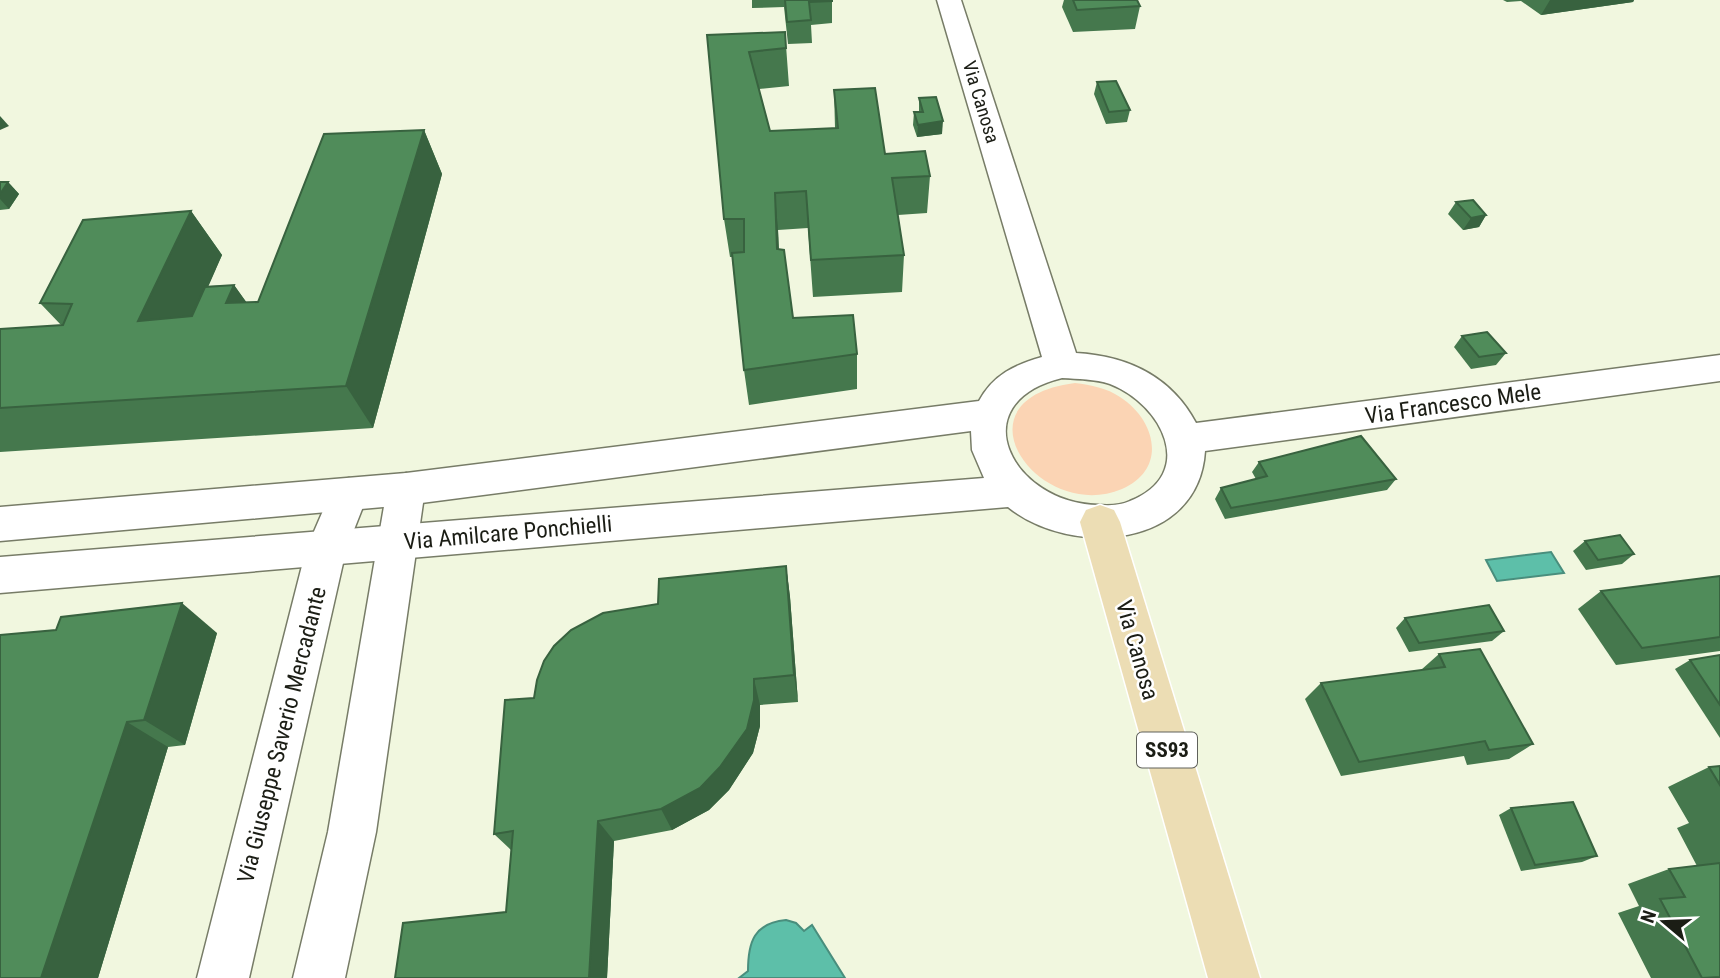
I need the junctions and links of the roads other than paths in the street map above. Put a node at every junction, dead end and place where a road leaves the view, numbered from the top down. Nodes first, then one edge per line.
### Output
1 (949, 0) edge
2 (1062, 365) junction
3 (1720, 368) edge
4 (990, 414) junction
5 (1186, 439) junction
6 (406, 489) junction
7 (1015, 491) junction
8 (349, 494) junction
9 (1100, 522) junction
10 (0, 524) edge
11 (396, 542) junction
12 (327, 550) junction
13 (0, 575) edge
14 (223, 978) edge
15 (319, 978) edge
16 (1234, 978) edge

1 - 2 main road, Via Canosa
2 - 4 main road
2 - 5 main road
3 - 5 main road, Via Francesco Mele
4 - 6 main road
4 - 7 main road
5 - 9 main road
6 - 8 main road
6 - 11 main road
7 - 9 main road
7 - 11 main road, Via Amilcare Ponchielli
8 - 10 main road
8 - 12 main road, Via Giuseppe Saverio Mercadante
9 - 16 main road, Via Canosa / SS93
11 - 12 main road, Via Amilcare Ponchielli
11 - 15 main road
12 - 13 main road, Via Amilcare Ponchielli
12 - 14 main road, Via Giuseppe Saverio Mercadante

